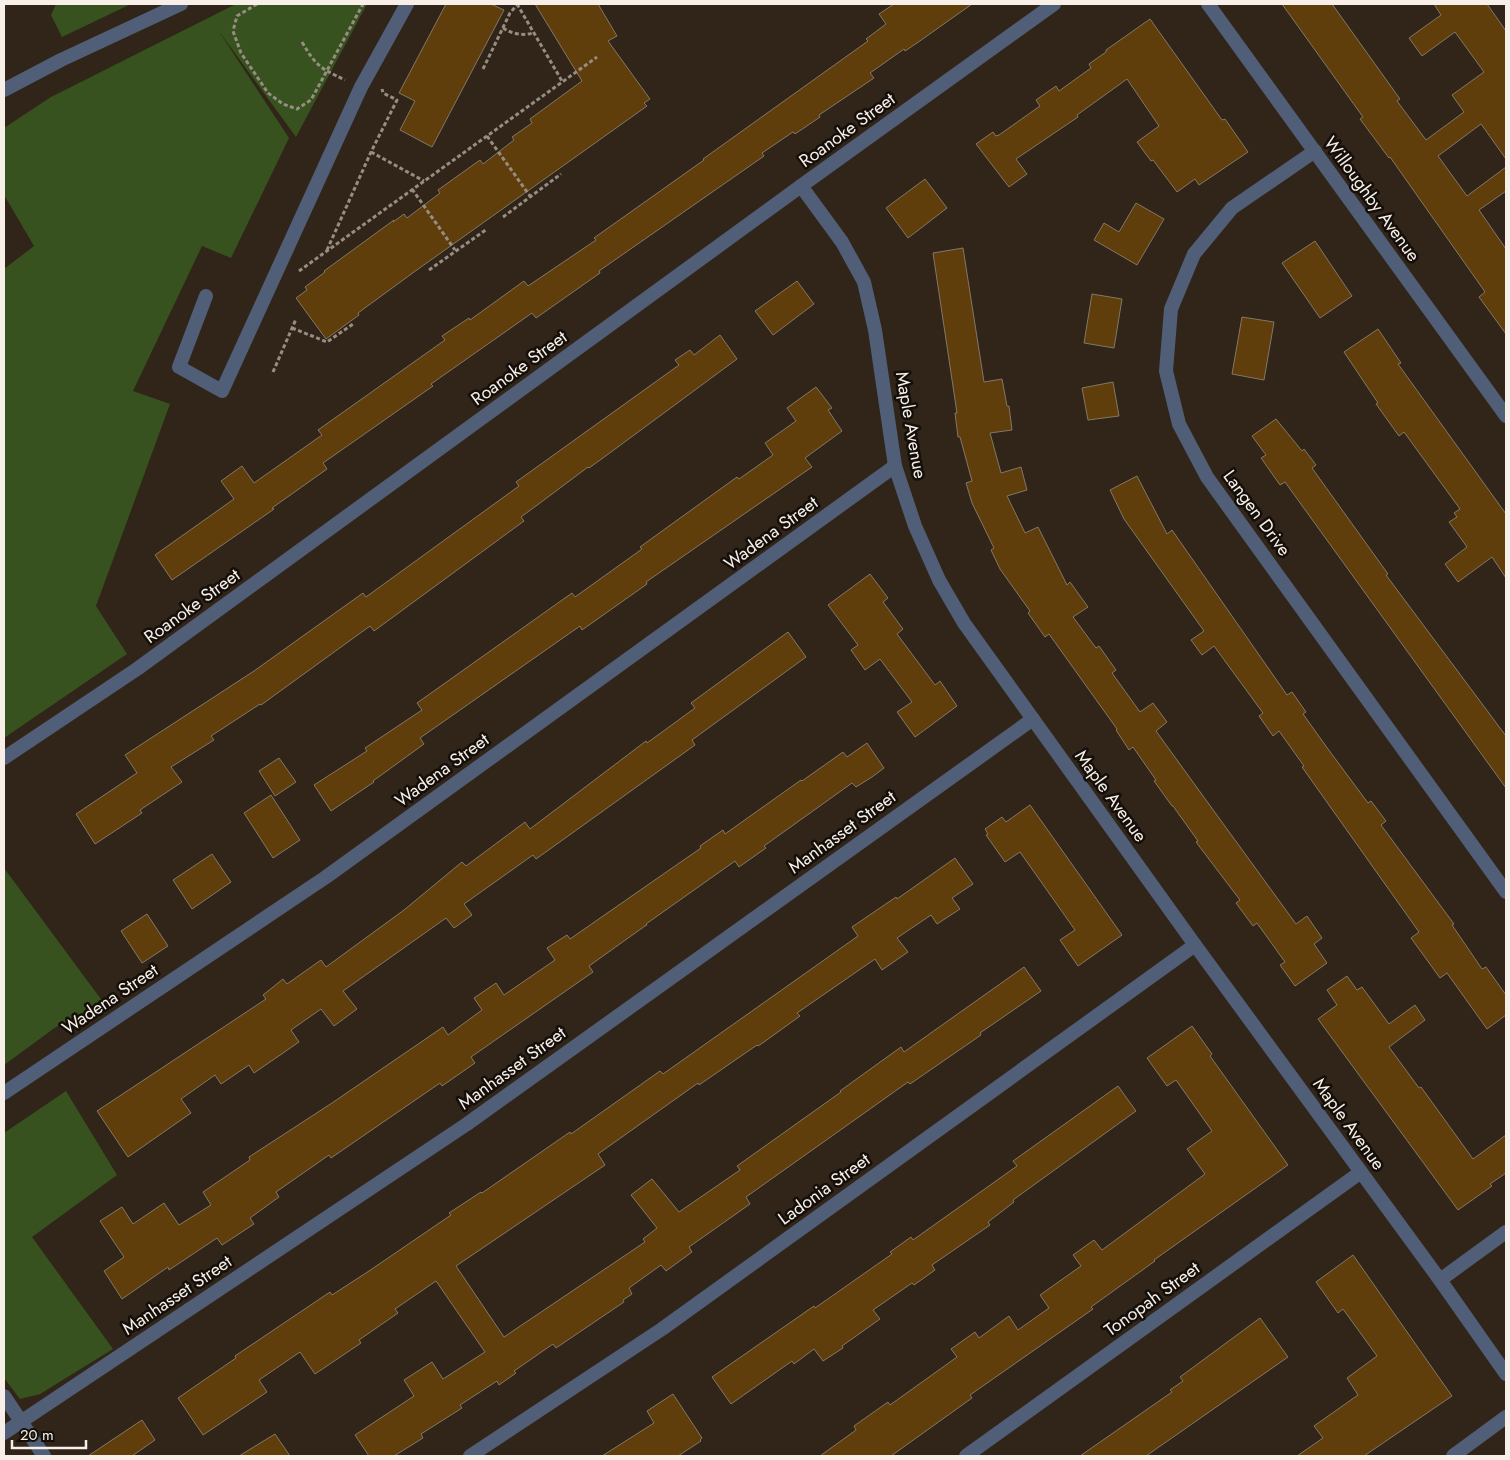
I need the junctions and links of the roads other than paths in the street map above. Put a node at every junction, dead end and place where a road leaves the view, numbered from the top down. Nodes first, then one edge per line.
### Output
1 (181, 4) edge
2 (407, 4) edge
3 (1054, 4) edge
4 (1208, 4) edge
5 (4, 90) edge
6 (1314, 151) junction
7 (801, 186) junction
8 (206, 296) dead end
9 (1506, 416) edge
10 (896, 466) junction
11 (1033, 719) junction
12 (4, 758) edge
13 (1506, 892) edge
14 (1195, 945) junction
15 (4, 1093) edge
16 (1361, 1172) junction
17 (1506, 1232) edge
18 (1440, 1280) junction
19 (1506, 1374) edge
20 (4, 1396) edge
21 (1506, 1417) edge
22 (21, 1421) junction
23 (4, 1433) edge
24 (44, 1456) edge
25 (470, 1456) edge
26 (966, 1456) edge
27 (1453, 1456) edge

1 - 5 street
2 - 8 street
3 - 7 street, Roanoke Street
4 - 6 street, Willoughby Avenue
6 - 9 street, Willoughby Avenue
6 - 13 street, Langen Drive
7 - 10 street, Maple Avenue
7 - 12 street, Roanoke Street
10 - 11 street, Maple Avenue
10 - 15 street, Wadena Street
11 - 14 street, Maple Avenue
11 - 22 street, Manhasset Street
14 - 16 street, Maple Avenue
14 - 25 street, Ladonia Street
16 - 18 street, Maple Avenue
16 - 26 street, Tonopah Street
17 - 18 street
18 - 19 street, Maple Avenue
20 - 22 street
21 - 27 street
22 - 23 street, Manhasset Street
22 - 24 street

